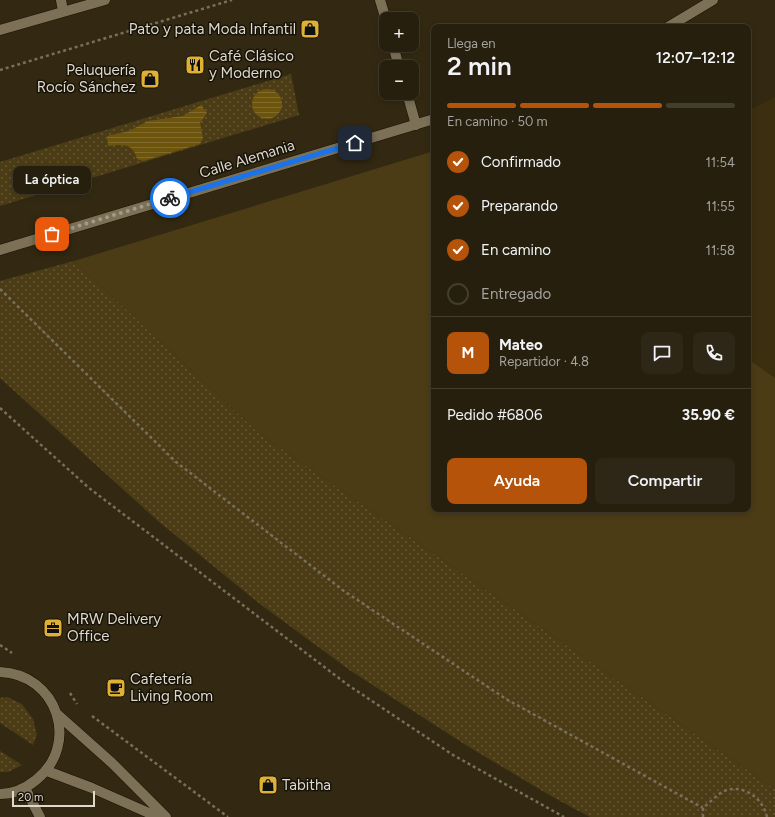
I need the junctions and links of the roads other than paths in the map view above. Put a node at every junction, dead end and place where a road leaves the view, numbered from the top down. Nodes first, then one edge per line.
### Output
1 (61, 0) edge
2 (105, 0) edge
3 (380, 0) edge
4 (713, 0) edge
5 (63, 11) junction
6 (384, 12) edge
7 (673, 24) edge
8 (0, 30) edge
9 (409, 100) edge
10 (431, 120) edge
11 (416, 125) junction
12 (0, 250) edge
13 (0, 672) edge
14 (57, 714) junction
15 (47, 771) junction
16 (26, 788) junction
17 (0, 794) edge
18 (40, 817) edge
19 (158, 817) edge
20 (166, 817) edge

1 - 5 street
2 - 5 street
3 - 6 street
4 - 7 street
5 - 8 street
9 - 11 street
10 - 11 street, Calle Alemania
11 - 12 street, Calle Alemania
13 - 14 street
14 - 15 street
14 - 20 street
15 - 16 street
15 - 19 street
16 - 17 street
16 - 18 street

